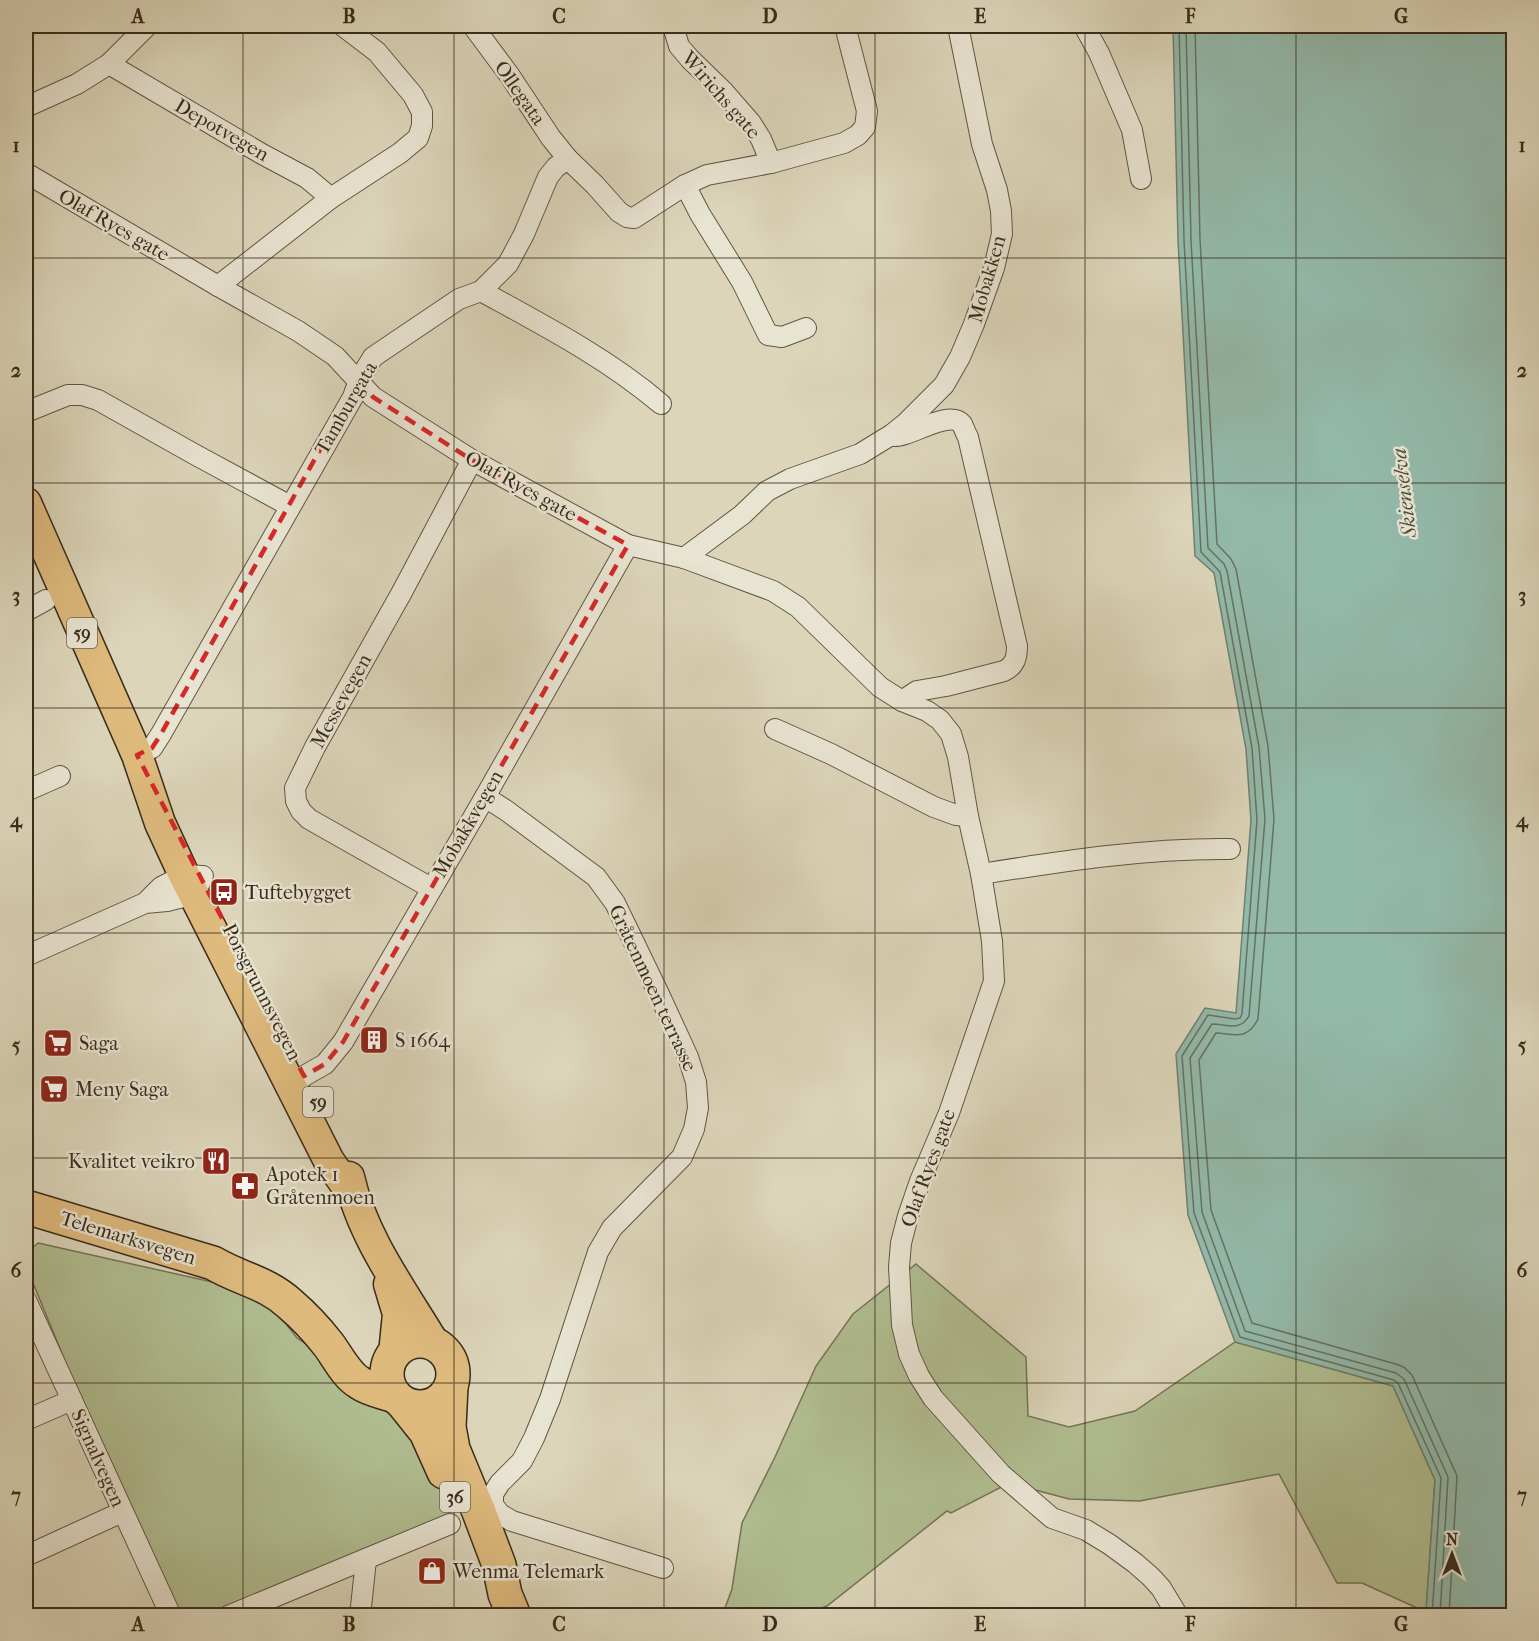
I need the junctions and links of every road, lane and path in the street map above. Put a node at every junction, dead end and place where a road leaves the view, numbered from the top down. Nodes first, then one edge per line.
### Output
1 (147, 26) edge
2 (343, 26) edge
3 (473, 26) edge
4 (673, 26) edge
5 (845, 26) edge
6 (958, 26) edge
7 (1084, 26) edge
8 (110, 64) junction
9 (26, 107) edge
10 (568, 159) junction
11 (771, 163) junction
12 (26, 173) edge
13 (1141, 179) dead end
14 (685, 185) junction
15 (332, 198) junction
16 (218, 286) junction
17 (481, 291) junction
18 (806, 328) dead end
19 (359, 380) junction
20 (661, 404) dead end
21 (26, 412) edge
22 (891, 435) junction
23 (472, 460) junction
24 (26, 503) edge
25 (290, 506) junction
26 (628, 545) junction
27 (684, 558) junction
28 (46, 600) dead end
29 (26, 611) edge
30 (902, 701) junction
31 (776, 729) dead end
32 (138, 759) junction
33 (60, 776) dead end
34 (26, 791) edge
35 (485, 797) junction
36 (968, 816) junction
37 (1230, 849) dead end
38 (981, 874) junction
39 (194, 882) junction
40 (431, 888) junction
41 (26, 956) edge
42 (298, 1081) junction
43 (26, 1208) edge
44 (26, 1230) edge
45 (378, 1250) junction
46 (230, 1273) junction
47 (26, 1300) edge
48 (328, 1343) junction
49 (435, 1345) junction
50 (393, 1354) junction
51 (451, 1386) junction
52 (399, 1399) junction
53 (72, 1400) junction
54 (26, 1420) edge
55 (122, 1512) junction
56 (450, 1524) dead end
57 (26, 1556) edge
58 (366, 1560) junction
59 (663, 1568) dead end
60 (509, 1605) edge
61 (171, 1616) edge
62 (228, 1616) edge
63 (360, 1616) edge
64 (1178, 1616) edge

1 - 8 street
2 - 15 street
3 - 10 street, Ollegata
4 - 11 street, Wirichs gate
5 - 11 street
6 - 22 street, Mobakken
7 - 13 street
8 - 9 street
8 - 15 street, Depotvegen
10 - 14 street, Ollegata
10 - 17 street, Tamburgata
11 - 14 street
12 - 16 street, Olaf Ryes gate
14 - 18 street
15 - 16 street
16 - 19 street, Olaf Ryes gate
17 - 19 street, Tamburgata
17 - 20 street
19 - 23 street, Olaf Ryes gate
19 - 25 street, Tamburgata
21 - 25 street
22 - 27 street, Mobakken
22 - 30 street, Mobakken
23 - 26 street, Olaf Ryes gate
23 - 40 street, Messevegen
24 - 32 main road, Porsgrunnsvegen / 59
25 - 32 street, Tamburgata
26 - 27 street, Olaf Ryes gate
26 - 35 street, Mobakkvegen
27 - 30 street, Olaf Ryes gate
28 - 29 street
30 - 36 street, Olaf Ryes gate
31 - 36 street
32 - 39 main road, Porsgrunnsvegen / 59
33 - 34 street
35 - 40 street, Mobakkvegen
35 - 59 street, Gråtenmoen terrasse
36 - 38 street, Olaf Ryes gate
37 - 38 street
38 - 64 street, Olaf Ryes gate
39 - 41 street
39 - 42 main road, Porsgrunnsvegen / 59
40 - 42 street, Mobakkvegen
42 - 45 main road, Porsgrunnsvegen / 59
43 - 46 highway, Telemarksvegen
44 - 46 highway, Telemarksvegen
45 - 49 main road, Porsgrunnsvegen / 59
45 - 50 main road, Porsgrunnsvegen / 59
46 - 48 highway, Telemarksvegen
47 - 53 street, Signalvegen
48 - 50 highway, Telemarksvegen
48 - 52 highway, Telemarksvegen
49 - 50 highway
49 - 51 highway, Porsgrunnsvegen / 36
50 - 52 highway, Porsgrunnsvegen / 36
51 - 52 highway
51 - 60 highway, Porsgrunnsvegen / 36
52 - 60 highway, Porsgrunnsvegen / 36
53 - 54 street
53 - 55 street, Signalvegen
55 - 57 street
55 - 61 street, Signalvegen
56 - 58 street
58 - 62 street
58 - 63 street

